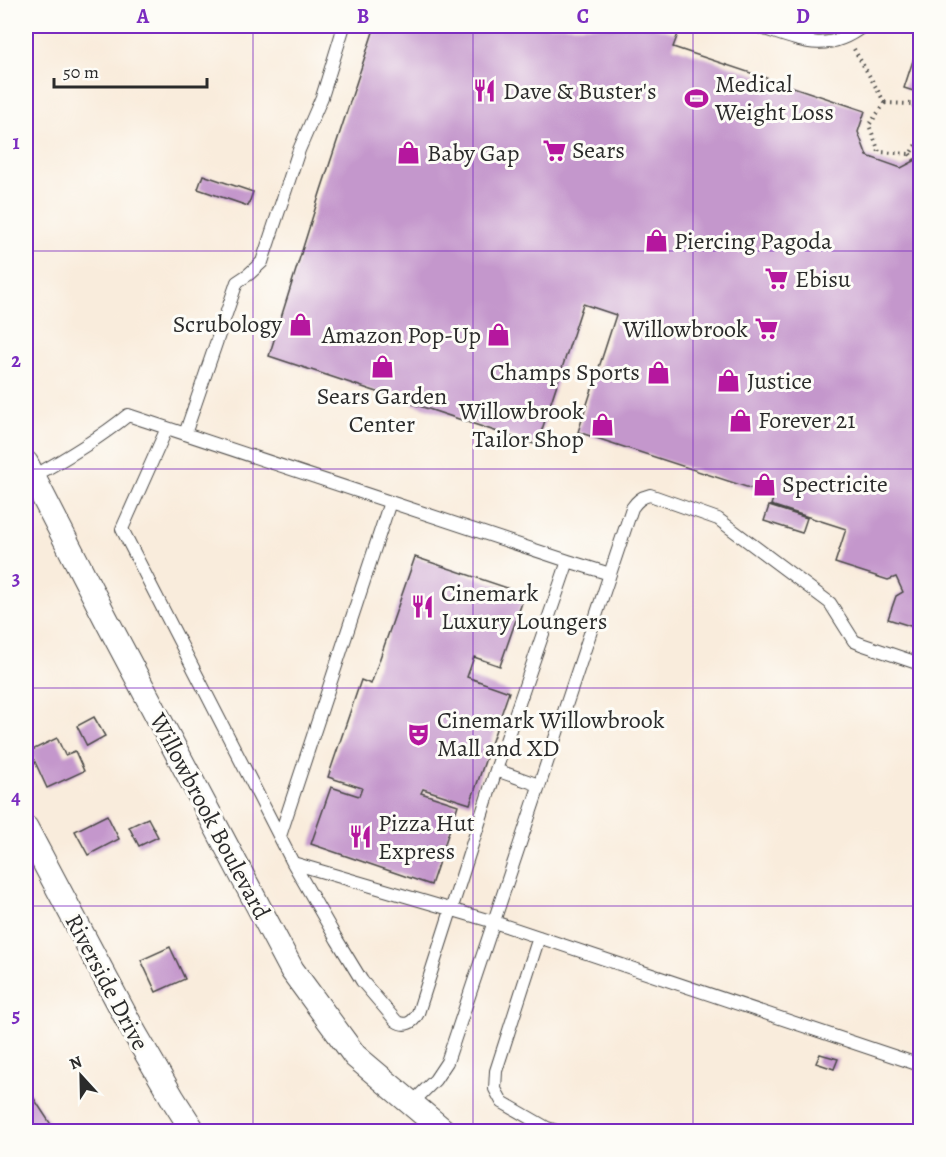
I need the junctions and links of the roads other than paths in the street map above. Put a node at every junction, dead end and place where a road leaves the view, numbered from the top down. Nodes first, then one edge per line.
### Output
1 (344, 26) edge
2 (756, 26) edge
3 (863, 26) edge
4 (167, 428) junction
5 (185, 434) junction
6 (29, 470) edge
7 (390, 502) junction
8 (568, 561) junction
9 (610, 574) junction
10 (921, 664) edge
11 (496, 770) junction
12 (539, 784) junction
13 (26, 828) edge
14 (280, 836) junction
15 (293, 862) junction
16 (452, 910) junction
17 (494, 922) junction
18 (539, 937) junction
19 (921, 1065) edge
20 (411, 1104) junction
21 (194, 1131) edge
22 (446, 1131) edge
23 (560, 1131) edge

1 - 5 lane
2 - 3 lane
4 - 5 lane
4 - 6 lane
4 - 14 lane
5 - 7 lane
6 - 20 street, Willowbrook Boulevard
7 - 8 lane
7 - 14 lane
8 - 9 lane
8 - 11 lane
9 - 10 lane
9 - 12 lane
11 - 12 lane
11 - 16 lane
12 - 17 lane
13 - 21 street, Riverside Drive
14 - 15 lane
15 - 16 lane
15 - 16 lane
16 - 17 lane
17 - 18 lane
17 - 20 lane
18 - 19 lane
18 - 23 lane
20 - 22 street, Willowbrook Boulevard

